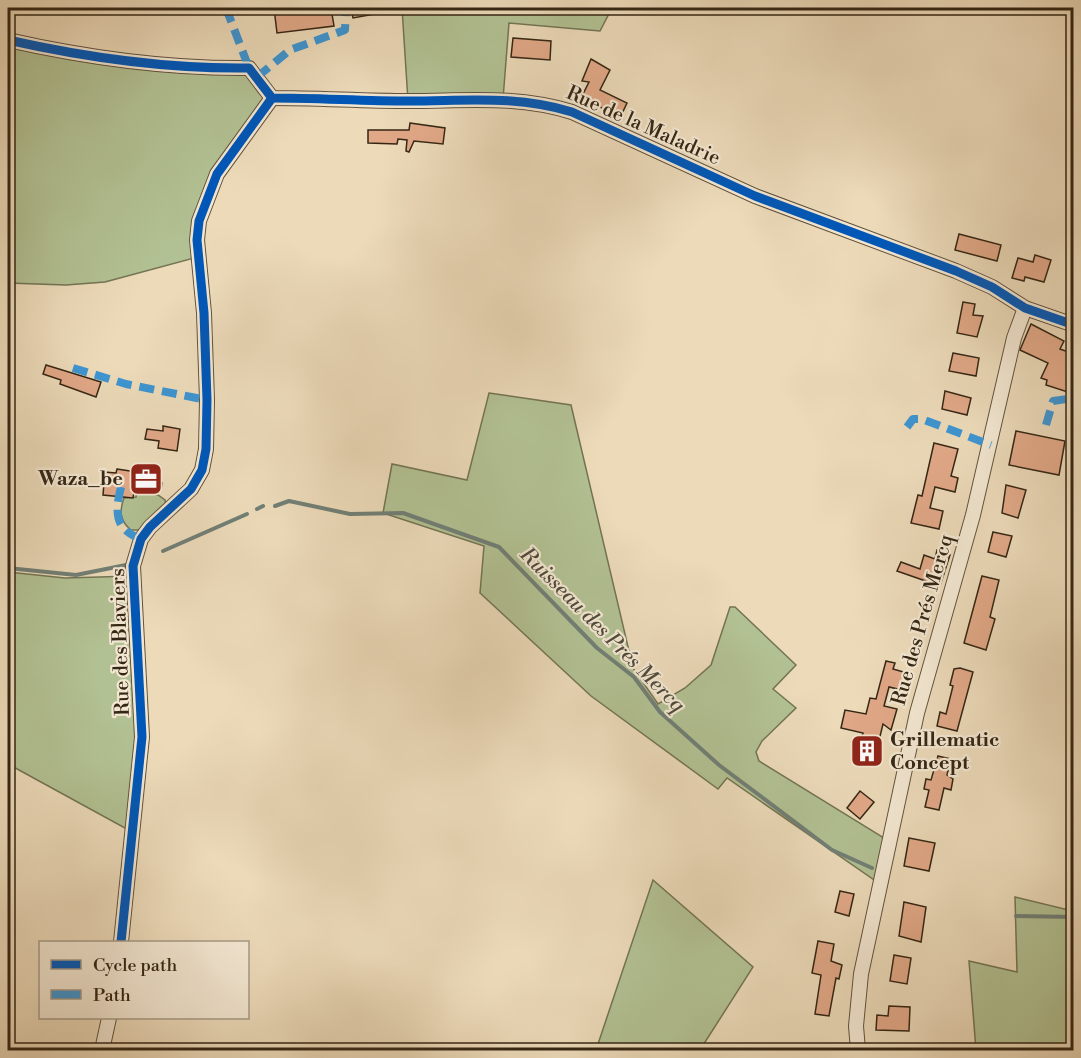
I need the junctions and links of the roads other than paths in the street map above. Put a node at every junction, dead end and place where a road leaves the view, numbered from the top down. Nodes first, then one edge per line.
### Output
1 (8, 40) edge
2 (272, 98) junction
3 (1024, 308) junction
4 (1074, 325) edge
5 (121, 941) edge
6 (109, 1019) edge
7 (102, 1050) edge
8 (858, 1050) edge

1 - 2 street
2 - 3 street, Rue de la Maladrie
2 - 5 street, Rue des Blaviers
3 - 4 street, Rue de la Maladrie
3 - 8 street, Rue des Prés Mercq
6 - 7 street

